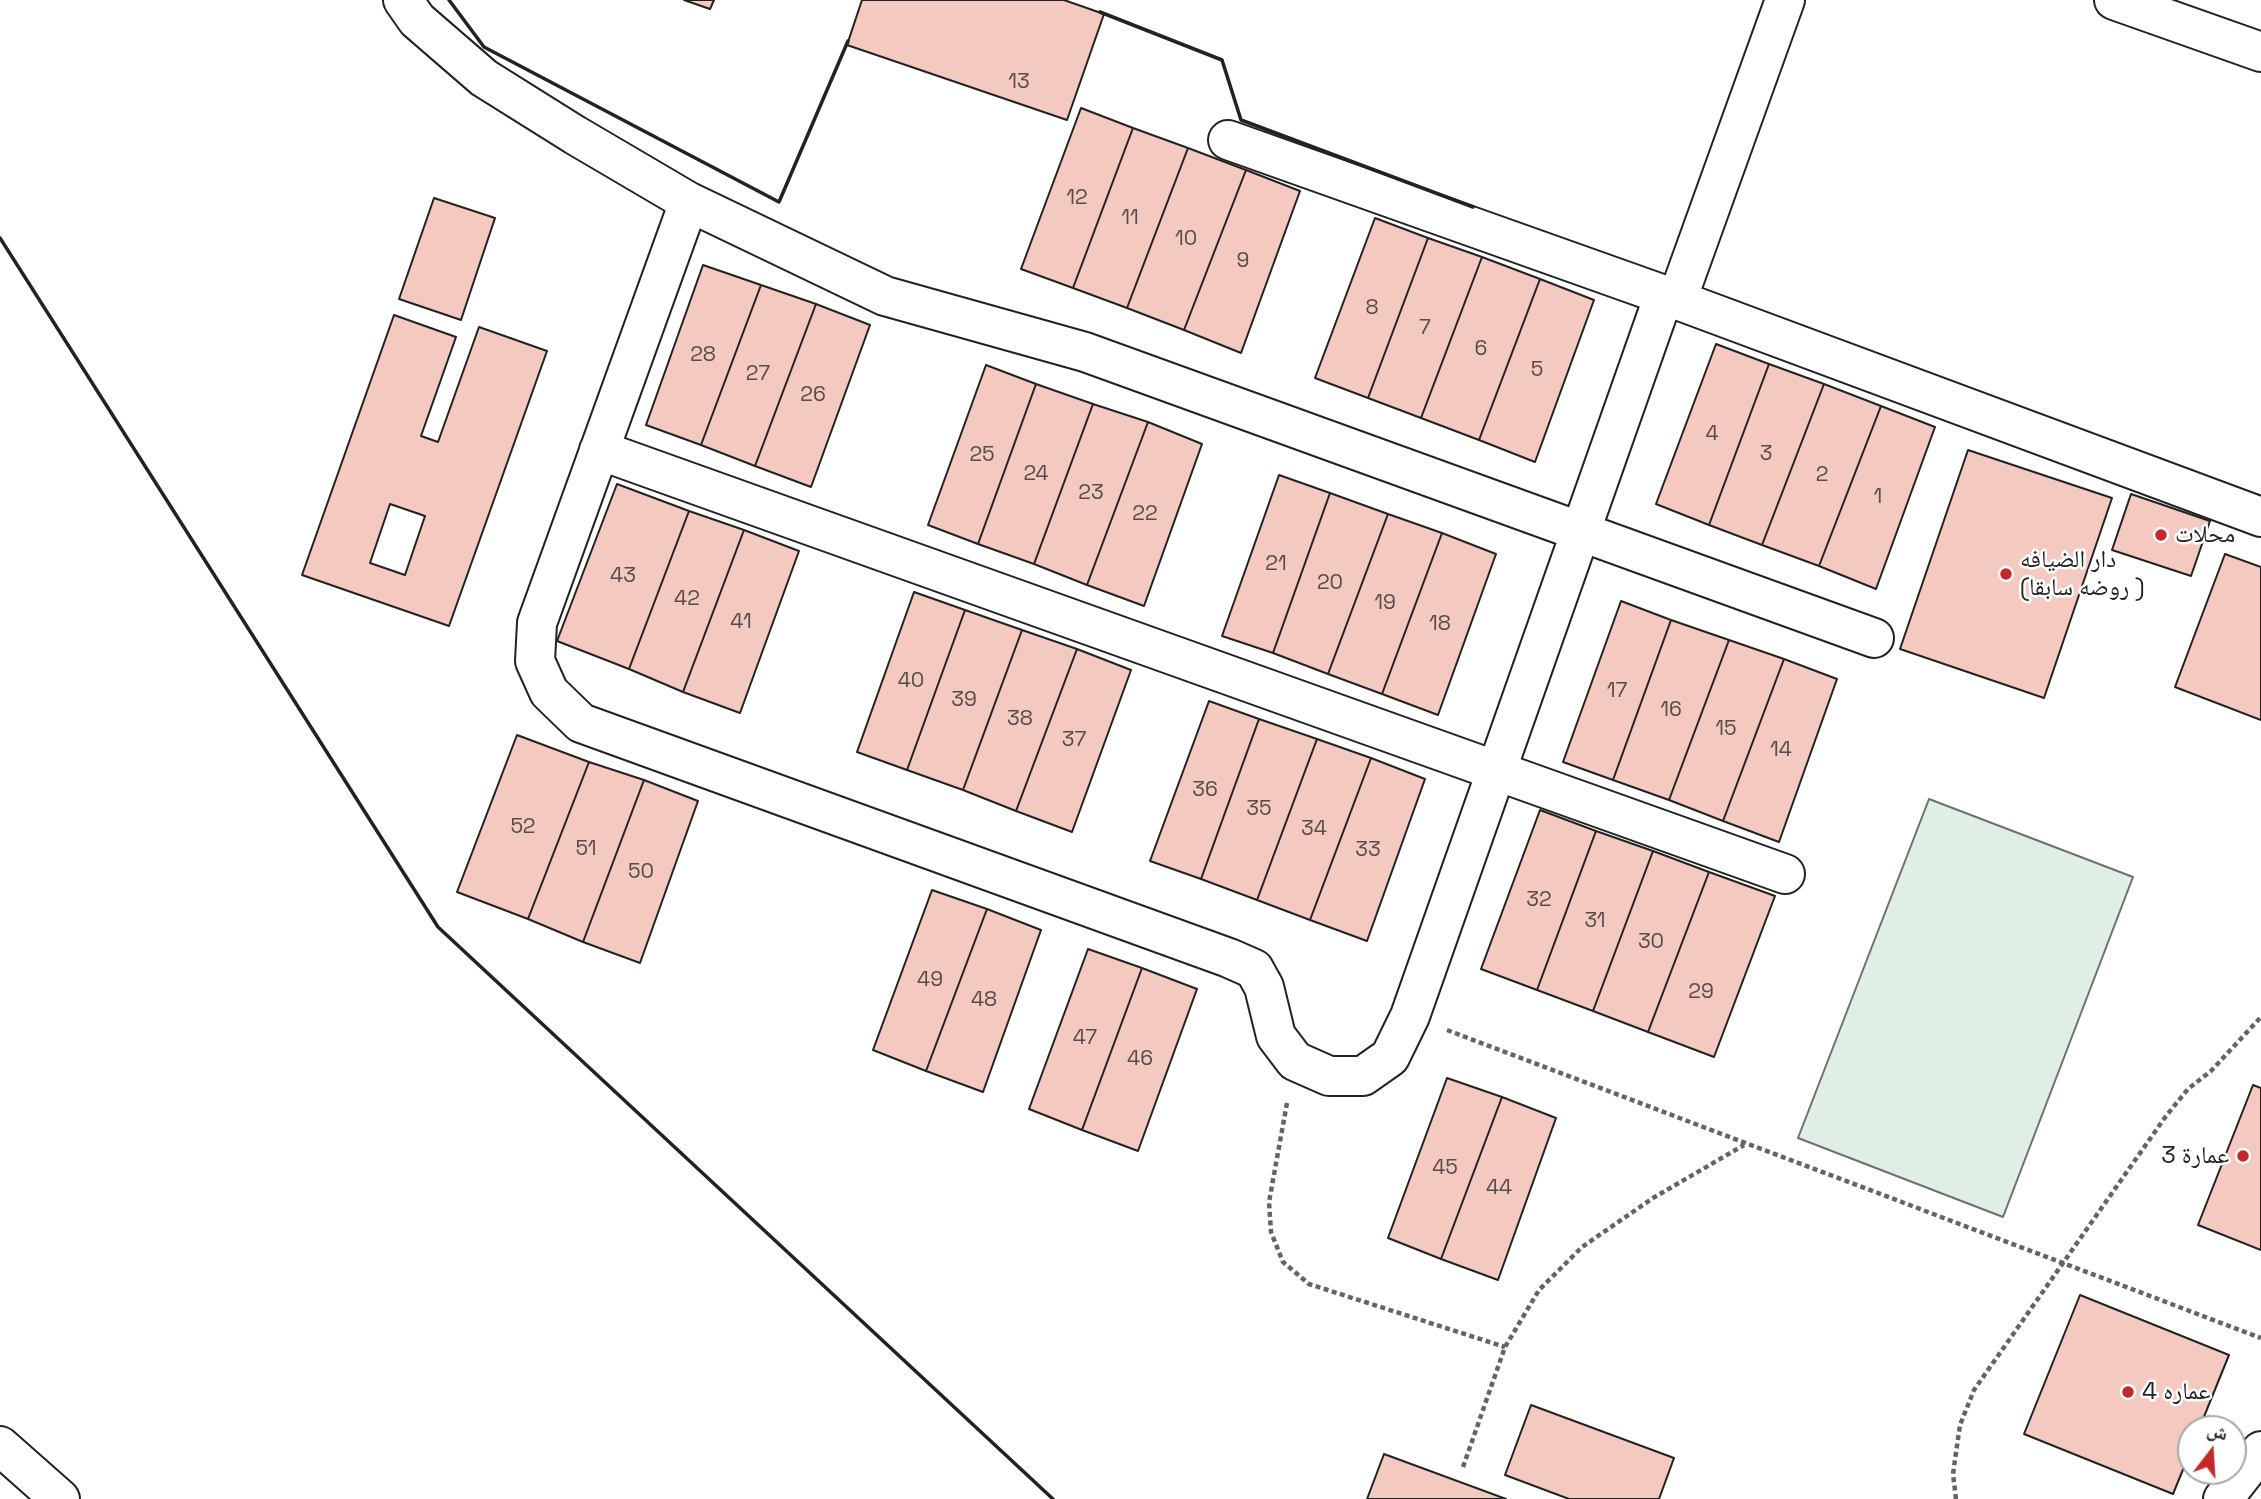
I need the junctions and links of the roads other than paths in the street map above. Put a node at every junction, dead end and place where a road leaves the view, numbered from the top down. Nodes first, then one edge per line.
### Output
1 (402, 0) edge
2 (1785, 0) edge
3 (2114, 0) edge
4 (2261, 52) edge
5 (1228, 141) dead end
6 (689, 202) junction
7 (1671, 297) junction
8 (599, 450) junction
9 (2261, 517) edge
10 (1583, 533) junction
11 (1874, 638) dead end
12 (1498, 770) junction
13 (1785, 874) dead end
14 (0, 1446) edge
15 (2261, 1451) edge
16 (60, 1499) edge
17 (2222, 1499) edge

1 - 6 street
2 - 7 street
3 - 4 street
5 - 7 street
6 - 8 street
6 - 10 street
7 - 9 street
7 - 10 street
8 - 12 street
8 - 12 street
10 - 11 street
10 - 12 street
12 - 13 street
14 - 16 street
15 - 17 street

